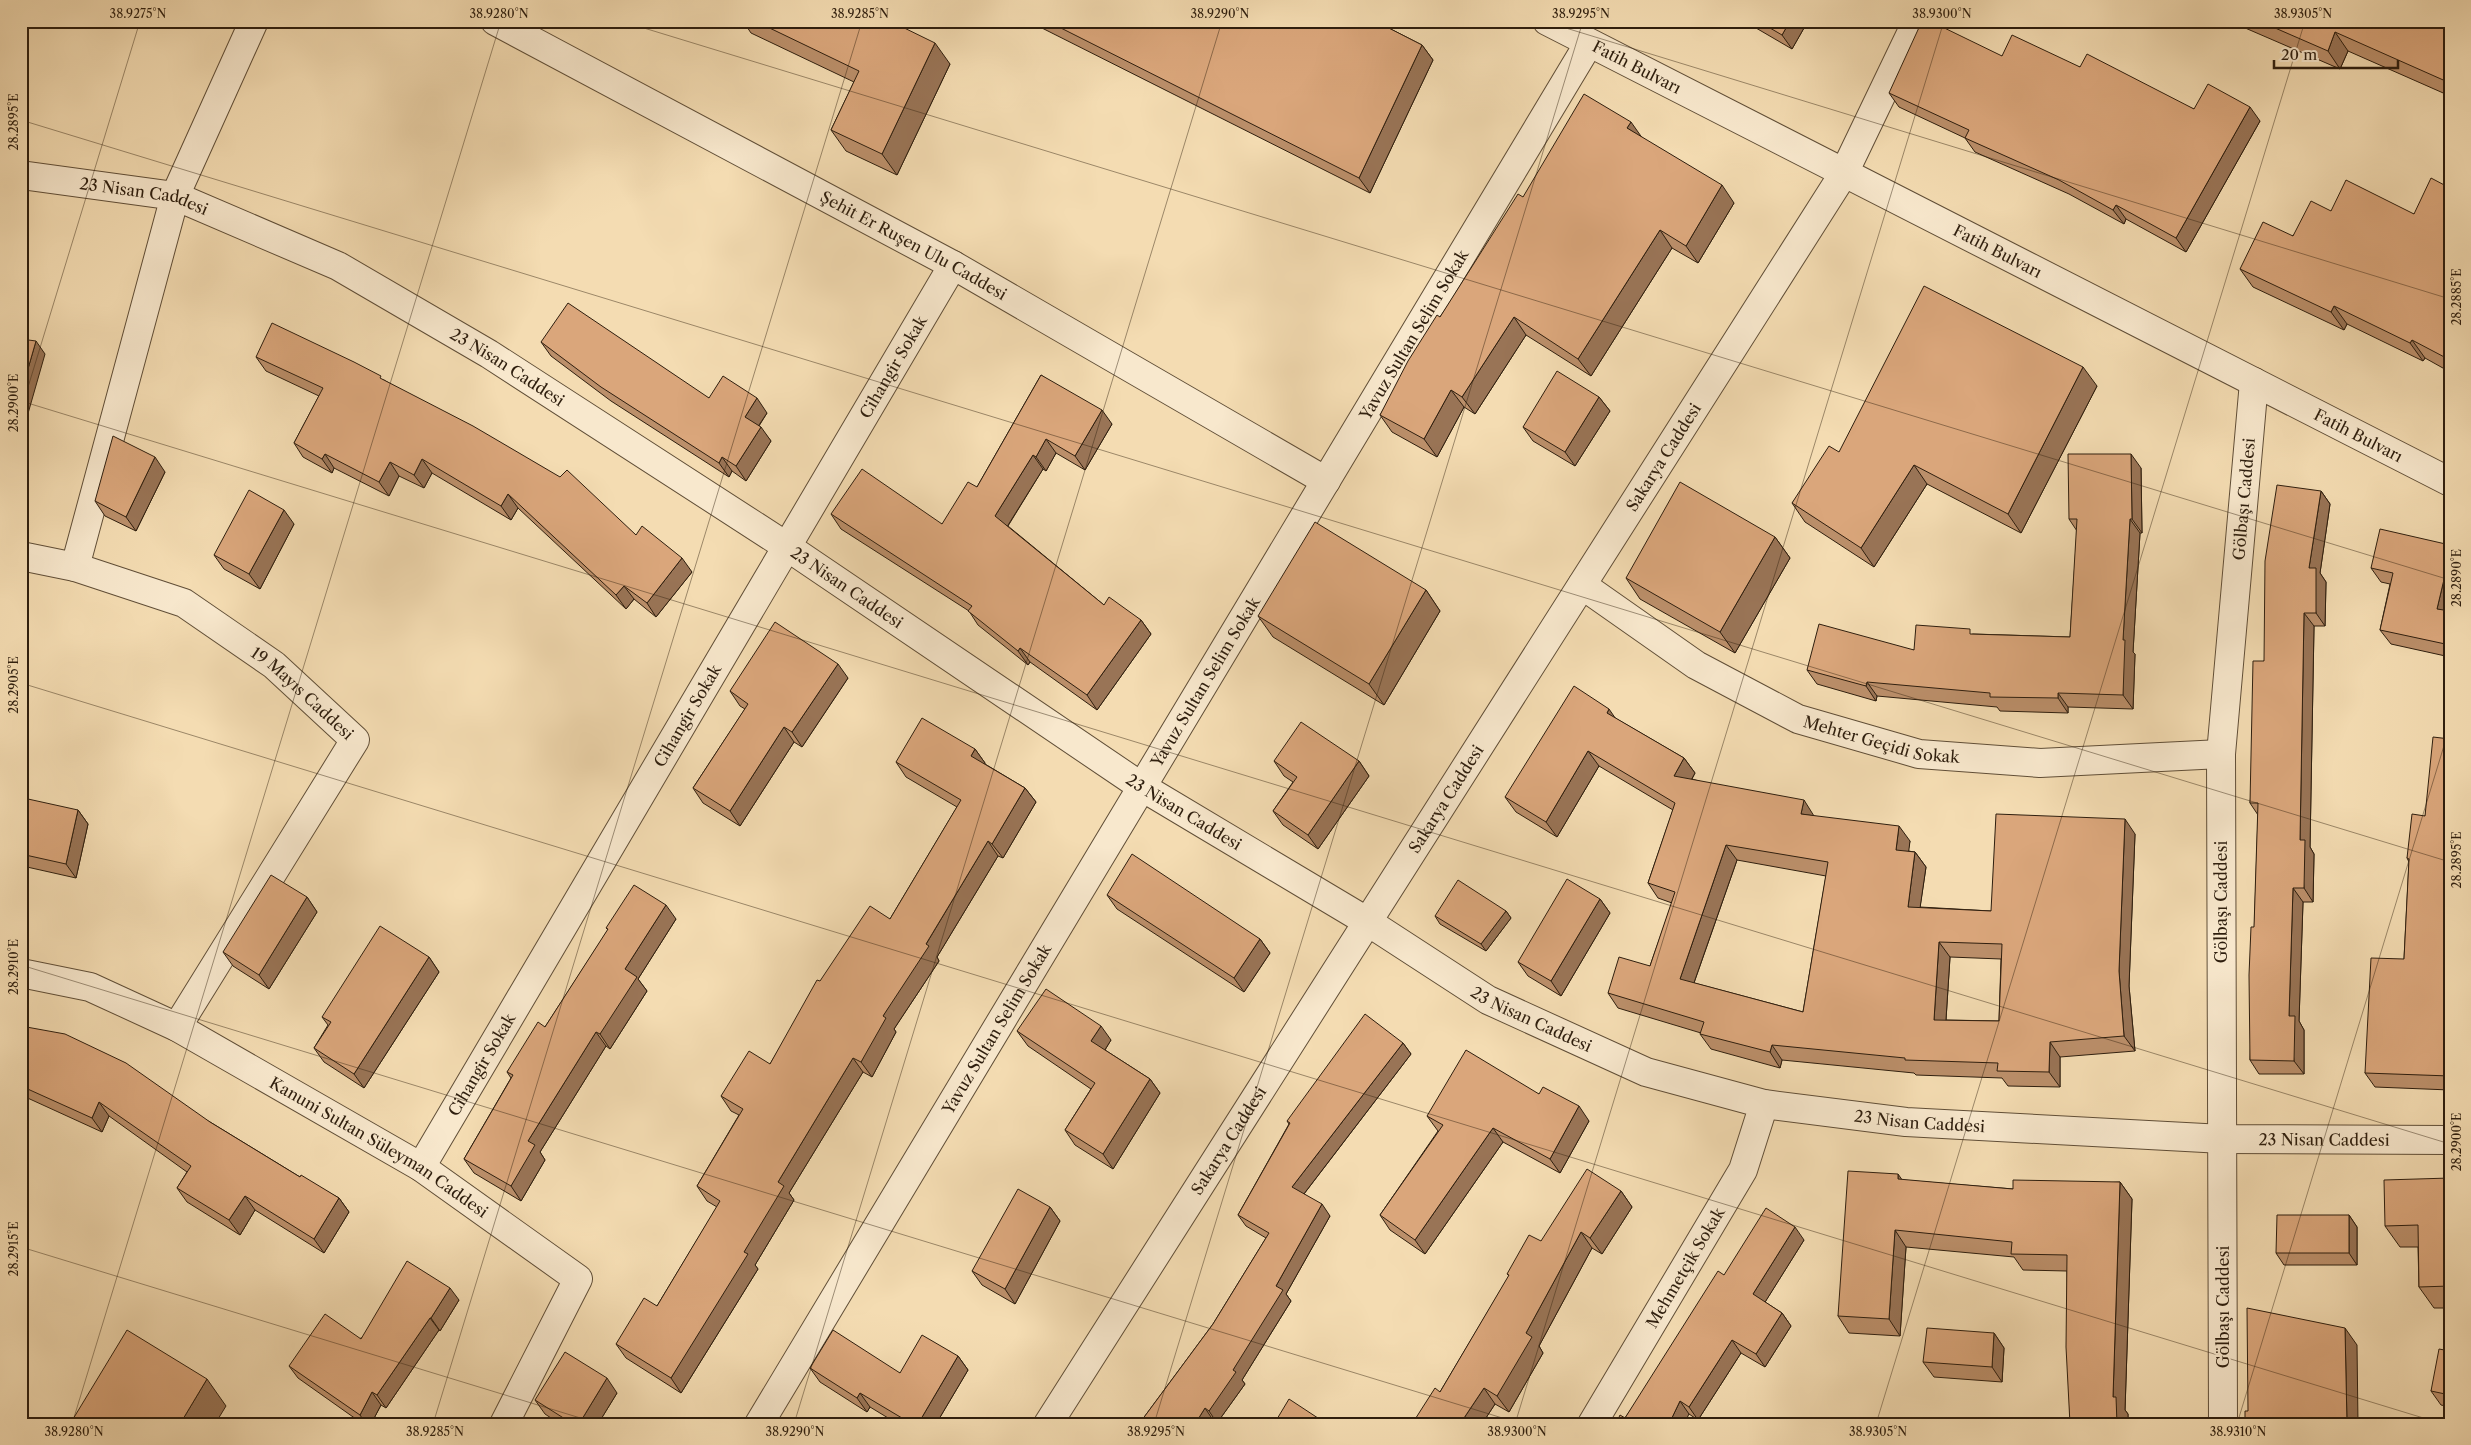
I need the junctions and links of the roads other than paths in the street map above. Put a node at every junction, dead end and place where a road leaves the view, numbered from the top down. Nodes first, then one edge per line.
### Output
1 (254, 21) edge
2 (495, 21) edge
3 (1547, 21) edge
4 (1917, 21) edge
5 (1589, 43) junction
6 (1844, 173) junction
7 (21, 175) edge
8 (175, 196) junction
9 (953, 265) junction
10 (2254, 382) junction
11 (1326, 481) junction
12 (2450, 482) edge
13 (786, 546) junction
14 (21, 556) edge
15 (75, 567) junction
16 (1582, 585) junction
17 (2221, 754) junction
18 (1142, 788) junction
19 (1368, 922) junction
20 (21, 973) edge
21 (177, 1027) junction
22 (1764, 1104) junction
23 (2222, 1139) junction
24 (2450, 1140) edge
25 (420, 1167) junction
26 (504, 1424) edge
27 (759, 1424) edge
28 (1048, 1424) edge
29 (1592, 1424) edge
30 (2223, 1424) edge

1 - 8 street
2 - 9 street, Şehit Er Ruşen Ulu Caddesi
3 - 5 street, Fatih Bulvarı
4 - 6 street, Sakarya Caddesi
5 - 6 street, Fatih Bulvarı
5 - 11 street, Yavuz Sultan Selim Sokak
6 - 10 street, Fatih Bulvarı
6 - 16 street, Sakarya Caddesi
7 - 8 street, 23 Nisan Caddesi
8 - 13 street, 23 Nisan Caddesi
8 - 15 street
9 - 11 street, Şehit Er Ruşen Ulu Caddesi
9 - 13 street, Cihangir Sokak
10 - 12 street, Fatih Bulvarı
10 - 17 street, Gölbaşı Caddesi
11 - 18 street, Yavuz Sultan Selim Sokak
13 - 18 street, 23 Nisan Caddesi
13 - 25 street, Cihangir Sokak
14 - 15 street, 19 Mayıs Caddesi
15 - 21 street, 19 Mayıs Caddesi
16 - 17 street, Mehter Geçidi Sokak
16 - 19 street, Sakarya Caddesi
17 - 23 street, Gölbaşı Caddesi
18 - 19 street, 23 Nisan Caddesi
18 - 27 street, Yavuz Sultan Selim Sokak
19 - 22 street, 23 Nisan Caddesi
19 - 28 street, Sakarya Caddesi
20 - 21 street, Kanuni Sultan Süleyman Caddesi
21 - 25 street, Kanuni Sultan Süleyman Caddesi
22 - 23 street, 23 Nisan Caddesi
22 - 29 street, Mehmetçik Sokak
23 - 24 street, 23 Nisan Caddesi
23 - 30 street, Gölbaşı Caddesi
25 - 26 street, Kanuni Sultan Süleyman Caddesi

